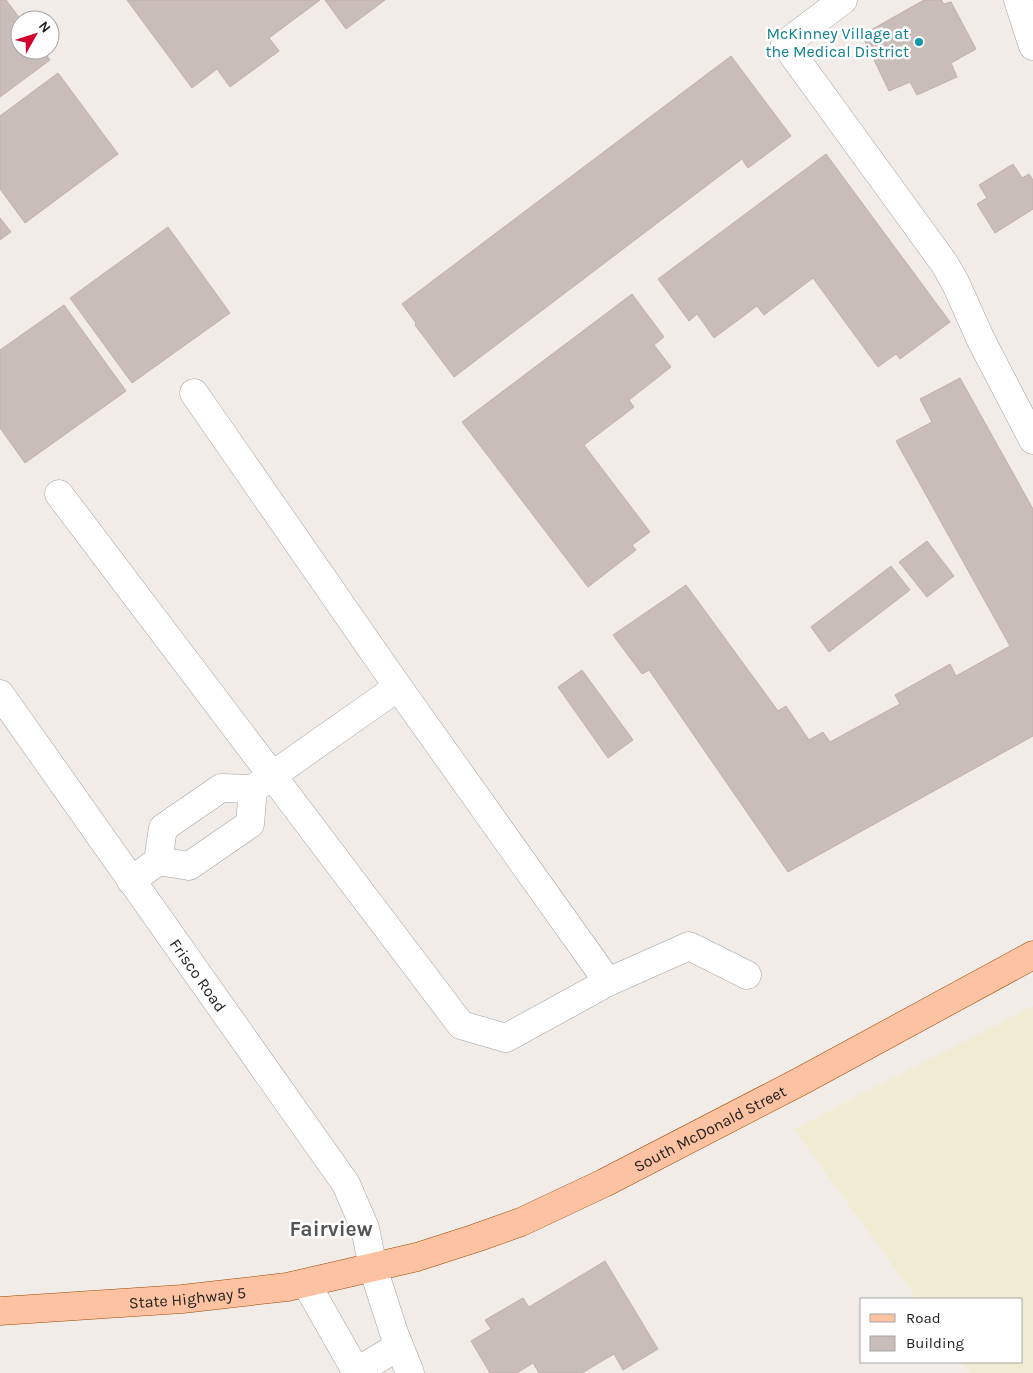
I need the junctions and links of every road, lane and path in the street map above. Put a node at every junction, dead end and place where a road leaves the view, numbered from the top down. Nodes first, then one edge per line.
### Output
1 (843, 0) edge
2 (1018, 0) edge
3 (1033, 46) edge
4 (194, 393) dead end
5 (1033, 440) edge
6 (59, 494) dead end
7 (398, 687) junction
8 (0, 694) edge
9 (263, 782) junction
10 (158, 861) junction
11 (132, 881) junction
12 (1033, 955) edge
13 (747, 975) dead end
14 (608, 982) junction
15 (373, 1268) junction
16 (306, 1283) junction
17 (0, 1310) edge
18 (399, 1346) junction
19 (356, 1372) edge
20 (410, 1373) edge

1 - 5 street
2 - 3 street
4 - 7 street
6 - 9 street
7 - 9 street
7 - 14 street
8 - 11 street, Frisco Road
9 - 10 street
9 - 10 street
9 - 14 street
10 - 11 street
11 - 15 street, Frisco Road
12 - 15 main road, South McDonald Street
13 - 14 street
15 - 16 main road, State Highway 5
15 - 18 street, Frisco Road
16 - 17 main road, State Highway 5
16 - 19 street
18 - 19 street
18 - 20 street, Frisco Road

